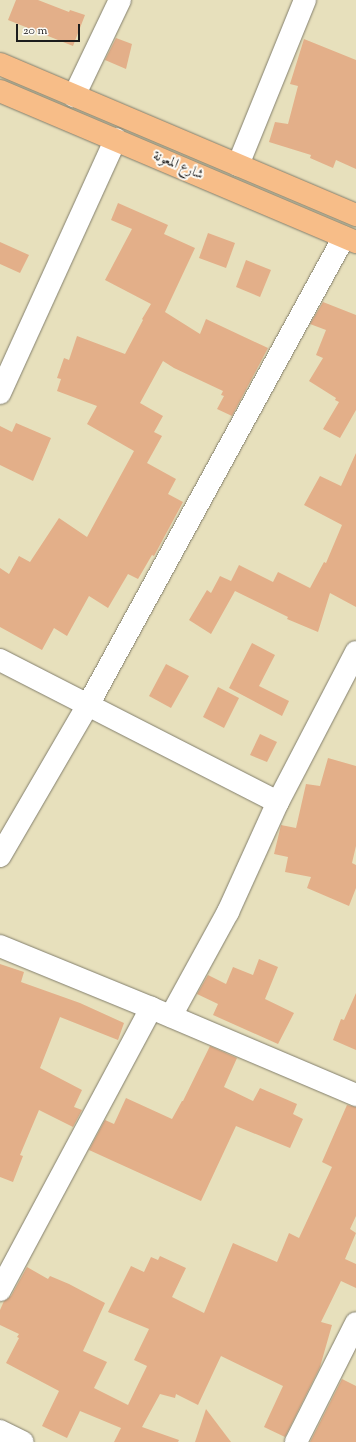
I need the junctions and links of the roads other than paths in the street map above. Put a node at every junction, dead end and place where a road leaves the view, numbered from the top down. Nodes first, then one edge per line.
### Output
1 (120, 0) edge
2 (305, 0) edge
3 (0, 64) edge
4 (0, 91) edge
5 (74, 96) junction
6 (116, 139) junction
7 (238, 165) junction
8 (356, 215) edge
9 (350, 239) edge
10 (0, 392) edge
11 (356, 652) edge
12 (0, 660) edge
13 (88, 705) junction
14 (278, 802) junction
15 (0, 856) edge
16 (0, 946) edge
17 (151, 1008) junction
18 (171, 1016) junction
19 (356, 1095) edge
20 (0, 1290) edge
21 (356, 1322) edge
22 (0, 1431) edge
23 (22, 1442) edge
24 (296, 1442) edge

1 - 5 street
2 - 7 street
3 - 5 highway, شارع المعونة
4 - 6 highway, شارع المعونة
5 - 7 highway, شارع المعونة
6 - 9 highway, شارع المعونة
6 - 10 street
7 - 8 highway, شارع المعونة
9 - 13 street
11 - 14 street
12 - 13 street
13 - 14 street
13 - 15 street
14 - 18 street
16 - 17 street
17 - 18 street
17 - 20 street
18 - 19 street
21 - 24 street
22 - 23 street

